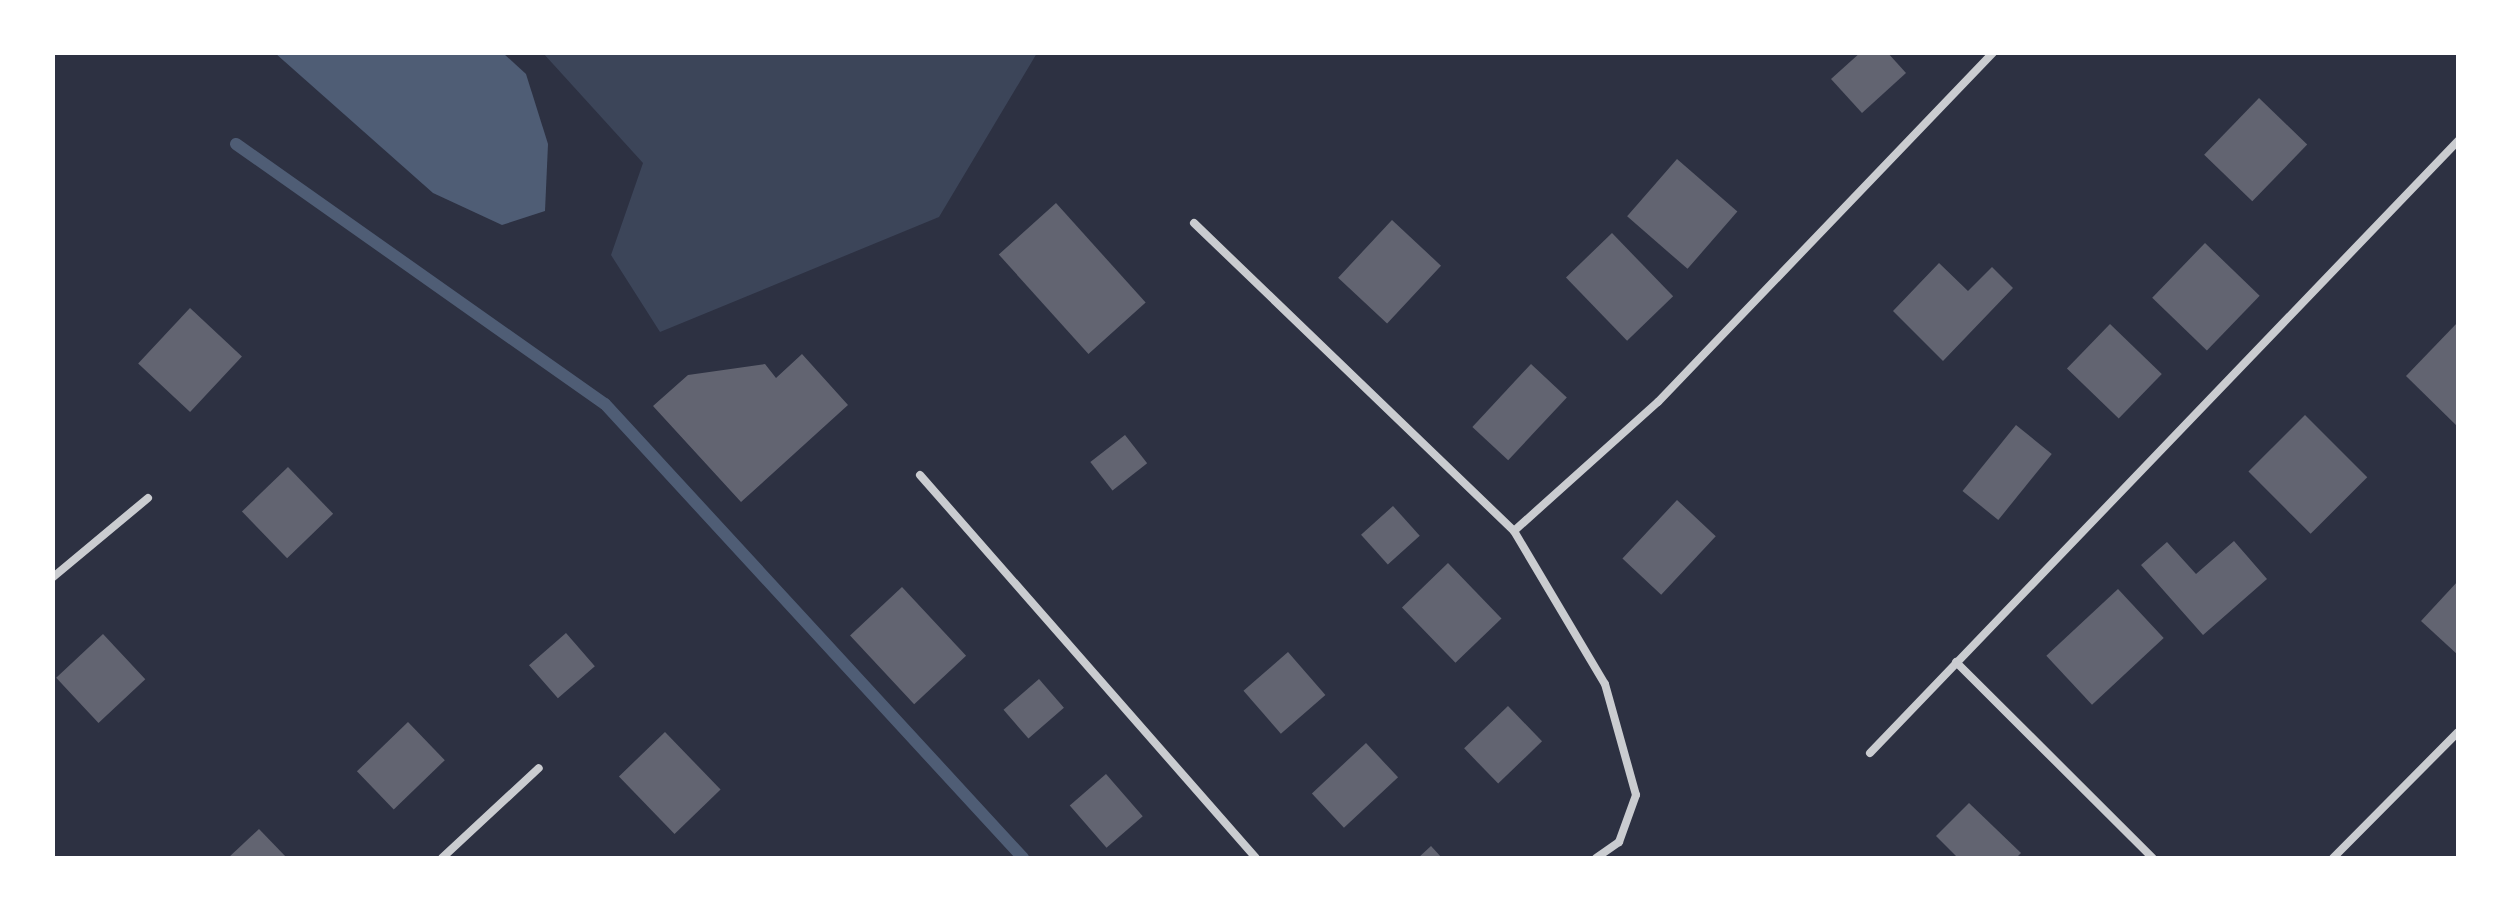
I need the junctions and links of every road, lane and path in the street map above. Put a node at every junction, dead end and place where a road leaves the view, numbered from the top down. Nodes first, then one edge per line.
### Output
1 (1994, 52) edge
2 (2458, 141) edge
3 (1194, 222) dead end
4 (920, 475) dead end
5 (148, 498) dead end
6 (1514, 532) junction
7 (52, 578) edge
8 (1956, 662) junction
9 (2458, 732) edge
10 (1870, 753) dead end
11 (539, 768) dead end
12 (442, 858) edge
13 (1256, 858) edge
14 (1596, 858) edge
15 (2153, 858) edge
16 (2333, 858) edge

1 - 6 lane
2 - 8 lane
3 - 6 lane
4 - 13 lane
5 - 7 lane
6 - 14 lane
8 - 10 lane
8 - 15 lane
9 - 16 lane
11 - 12 lane

